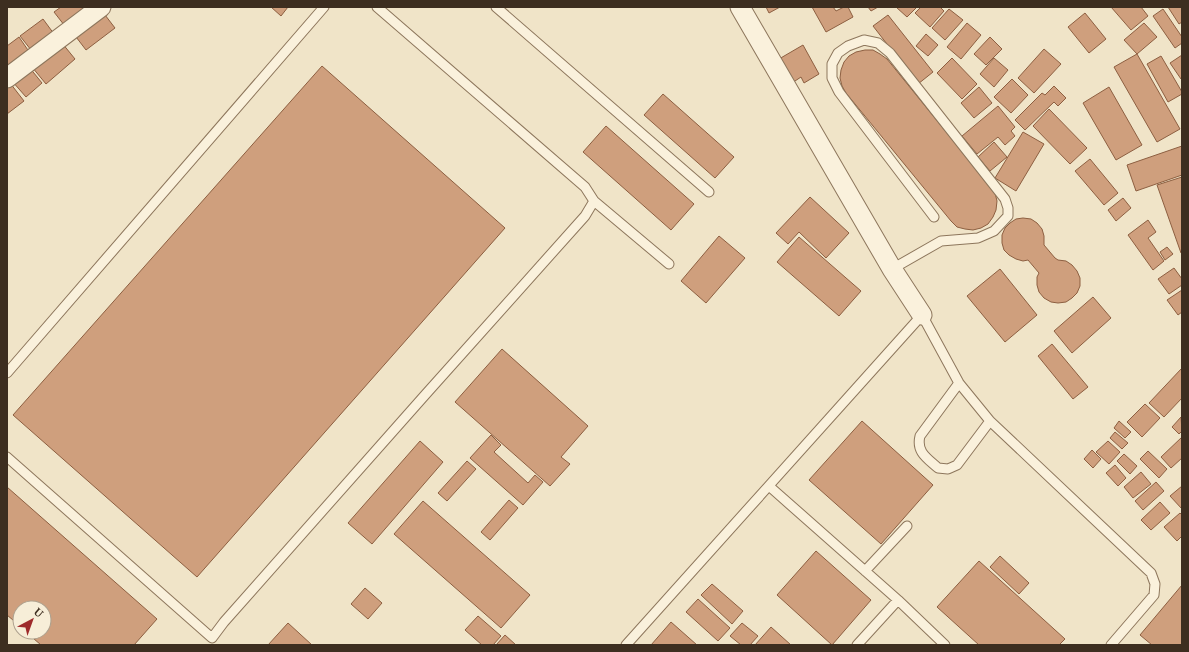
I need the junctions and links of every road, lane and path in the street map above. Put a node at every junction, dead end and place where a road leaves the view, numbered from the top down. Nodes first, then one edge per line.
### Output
1 (101, 7) edge
2 (324, 7) edge
3 (377, 7) edge
4 (496, 7) edge
5 (740, 7) edge
6 (7, 78) edge
7 (709, 192) dead end
8 (594, 201) junction
9 (934, 217) dead end
10 (669, 264) dead end
11 (892, 269) junction
12 (922, 315) junction
13 (7, 373) edge
14 (959, 383) junction
15 (990, 421) junction
16 (7, 457) edge
17 (769, 486) junction
18 (907, 526) dead end
19 (865, 571) junction
20 (898, 600) junction
21 (209, 642) edge
22 (626, 645) edge
23 (857, 645) edge
24 (945, 645) edge
25 (1111, 645) edge

1 - 6 street
2 - 13 lane
3 - 8 lane
4 - 7 lane
5 - 11 street
8 - 10 lane
8 - 21 lane
9 - 11 lane
11 - 12 street
12 - 14 lane
12 - 17 lane
14 - 15 lane
14 - 15 lane
15 - 25 lane
16 - 21 lane
17 - 19 lane
17 - 22 lane
18 - 19 lane
19 - 20 lane
20 - 23 lane
20 - 24 lane

